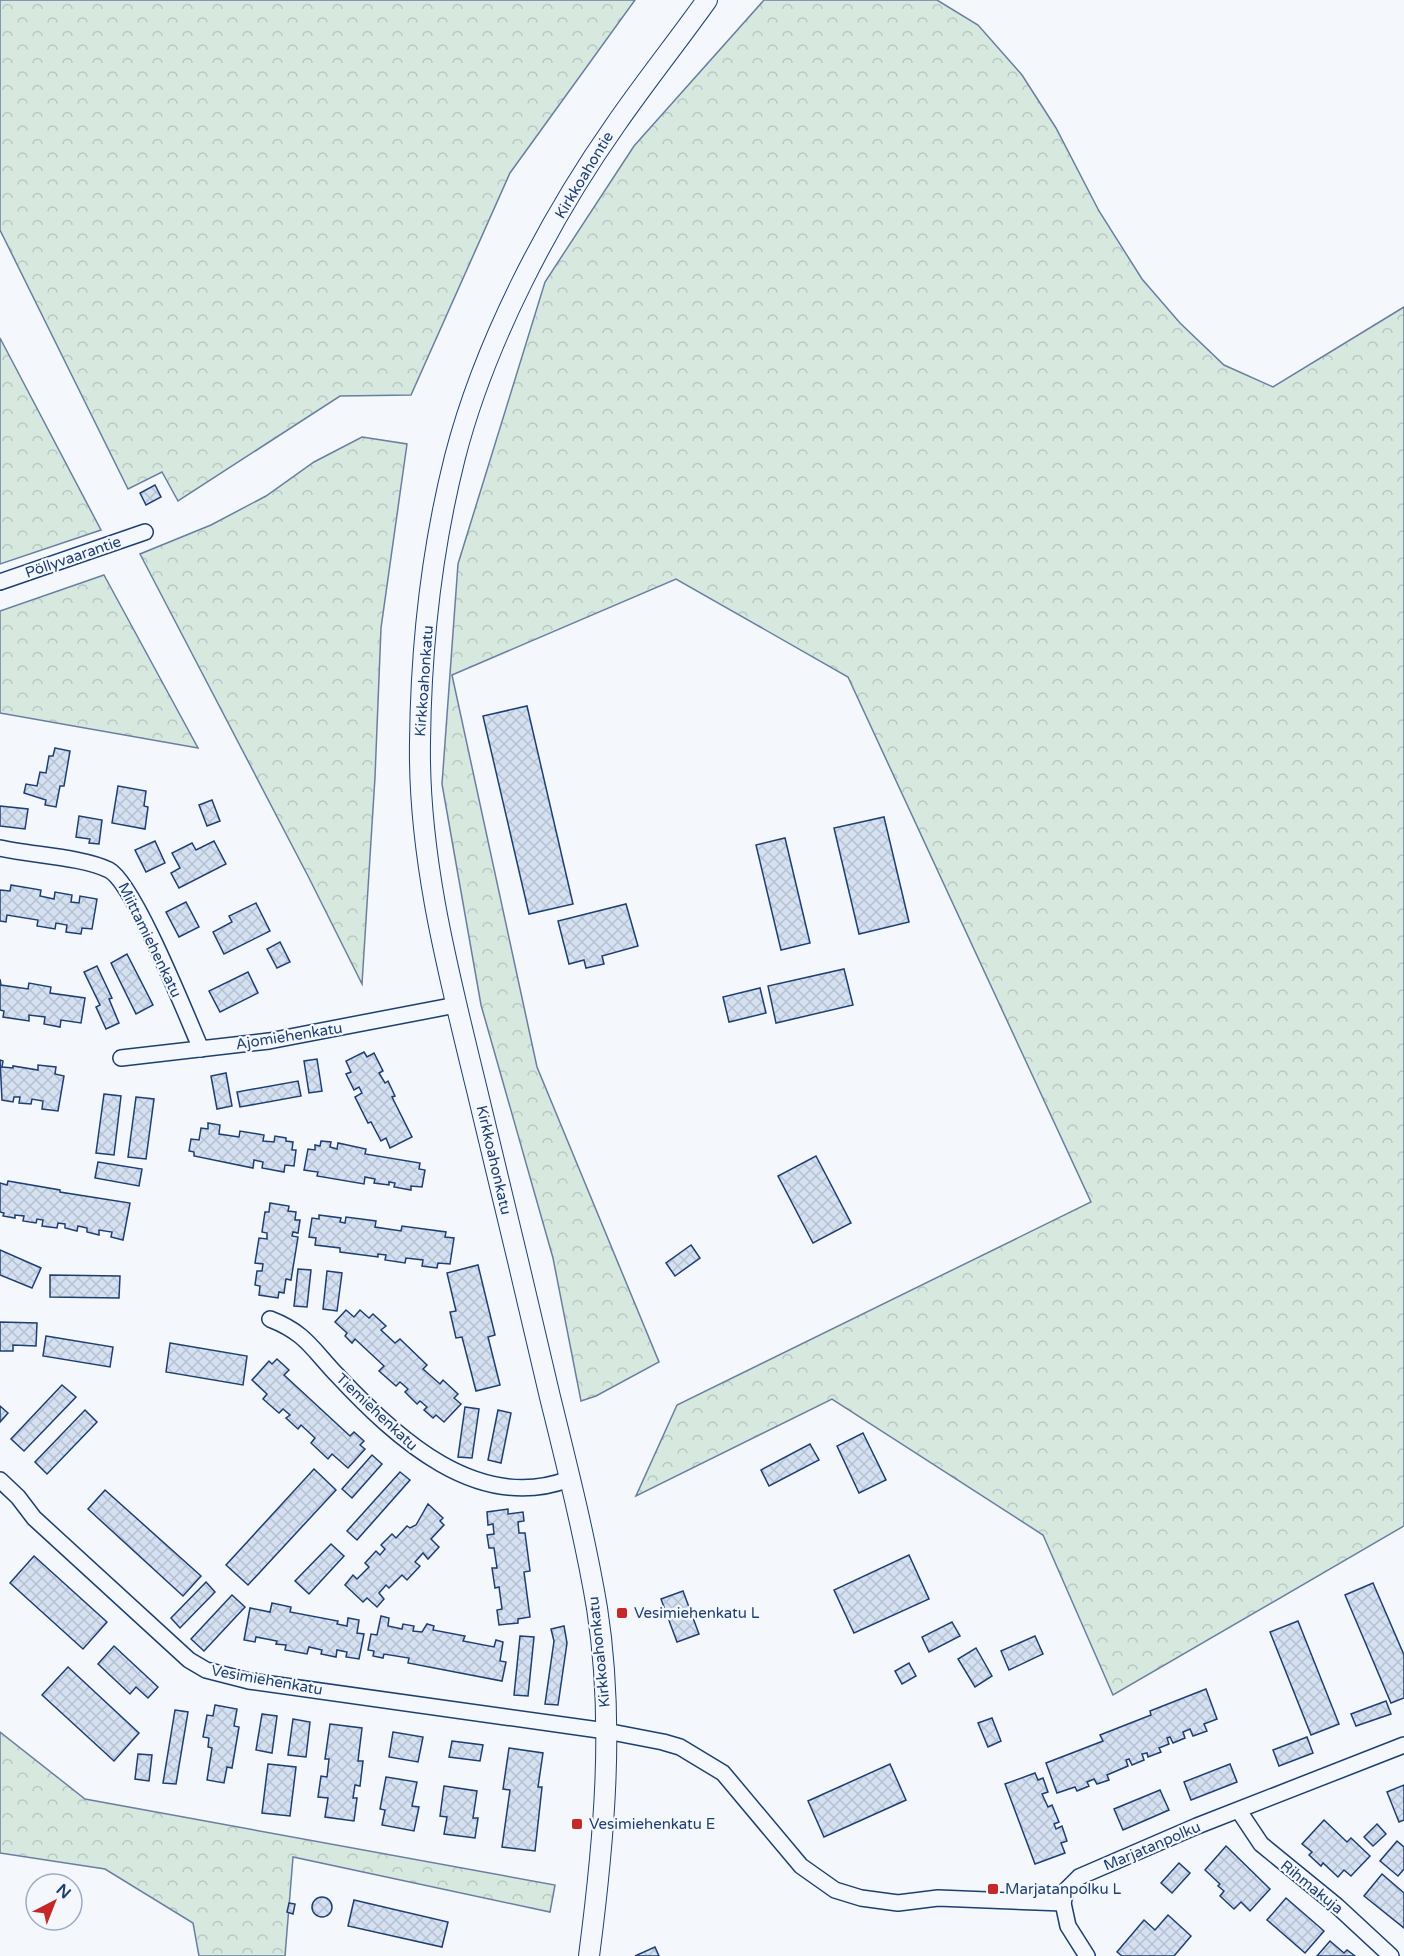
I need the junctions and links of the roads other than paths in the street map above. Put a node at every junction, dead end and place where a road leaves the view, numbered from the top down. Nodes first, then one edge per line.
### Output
1 (707, 0) edge
2 (486, 365) joint
3 (145, 532) dead end
4 (0, 582) edge
5 (0, 848) edge
6 (456, 1005) junction
7 (201, 1049) junction
8 (121, 1058) dead end
9 (270, 1318) dead end
10 (569, 1479) junction
11 (0, 1480) edge
12 (606, 1731) junction
13 (1404, 1745) edge
14 (1239, 1811) junction
15 (1063, 1903) junction
16 (589, 1956) edge
17 (1087, 1956) edge
18 (1391, 1956) edge

1 - 2 street, Kirkkoahontie
2 - 6 street, Kirkkoahonkatu
3 - 4 street, Pöllyvaarantie
5 - 7 street, Miittamiehenkatu
6 - 7 street, Ajomiehenkatu
6 - 10 street, Kirkkoahonkatu
7 - 8 street, Ajomiehenkatu
9 - 10 street, Tiemiehenkatu
10 - 12 street, Kirkkoahonkatu
11 - 12 street, Vesimiehenkatu
12 - 15 street
12 - 16 street, Kirkkoahonkatu
13 - 14 street, Marjatanpolku
14 - 15 street, Marjatanpolku
14 - 18 street, Rihmakuja
15 - 17 street

